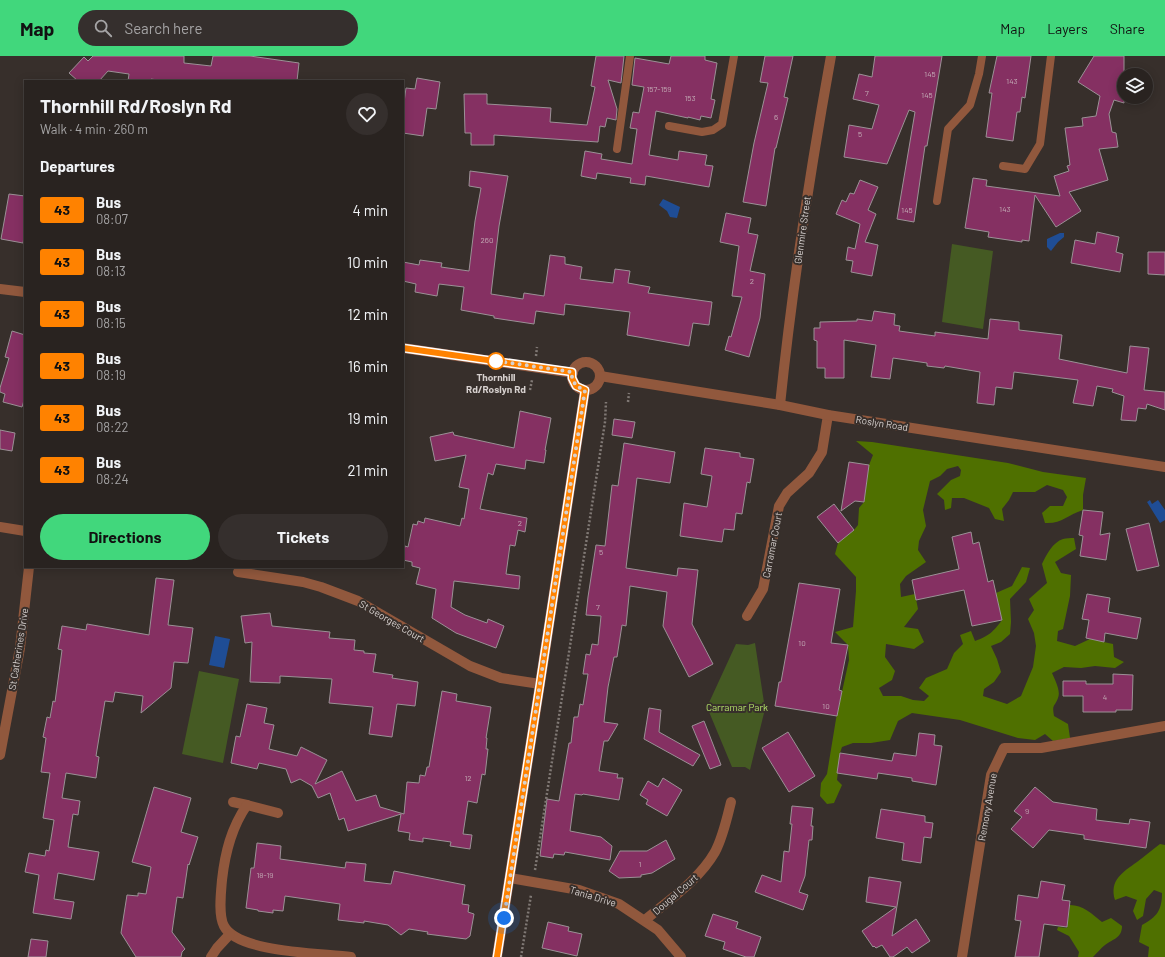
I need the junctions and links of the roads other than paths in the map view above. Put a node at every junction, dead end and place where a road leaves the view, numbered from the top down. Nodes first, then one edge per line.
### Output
1 (630, 56) edge
2 (734, 56) edge
3 (831, 56) edge
4 (982, 56) edge
5 (1051, 56) edge
6 (669, 126) dead end
7 (617, 149) dead end
8 (1003, 166) dead end
9 (938, 201) dead end
10 (0, 289) edge
11 (24, 292) edge
12 (404, 348) edge
13 (572, 372) junction
14 (600, 376) junction
15 (585, 390) junction
16 (780, 404) junction
17 (828, 414) junction
18 (1165, 467) edge
19 (0, 527) edge
20 (24, 531) edge
21 (29, 568) edge
22 (238, 572) dead end
23 (747, 616) dead end
24 (540, 684) junction
25 (1165, 726) edge
26 (0, 754) edge
27 (233, 802) dead end
28 (730, 802) dead end
29 (247, 805) junction
30 (278, 813) dead end
31 (510, 878) junction
32 (645, 920) junction
33 (230, 934) junction
34 (211, 957) edge
35 (351, 957) edge
36 (497, 957) edge
37 (681, 957) edge
38 (962, 957) edge

1 - 7 lane
2 - 6 lane
3 - 16 street, Glenmire Street
4 - 9 lane
5 - 8 lane
10 - 11 street
12 - 13 street
13 - 14 street
13 - 15 street
14 - 15 street
14 - 16 street, Roslyn Road
15 - 24 street
16 - 17 street, Roslyn Road
17 - 18 street, Roslyn Road
17 - 23 street, Carramar Court
19 - 20 street
21 - 26 street, St Catherines Drive
22 - 24 street, St Georges Court
24 - 31 street
25 - 38 street, Remony Avenue
27 - 29 street
28 - 32 street, Dougal Court
29 - 30 street
29 - 33 street
31 - 32 street, Tania Drive
31 - 36 street
32 - 37 street, Tania Drive
33 - 34 street
33 - 35 street

